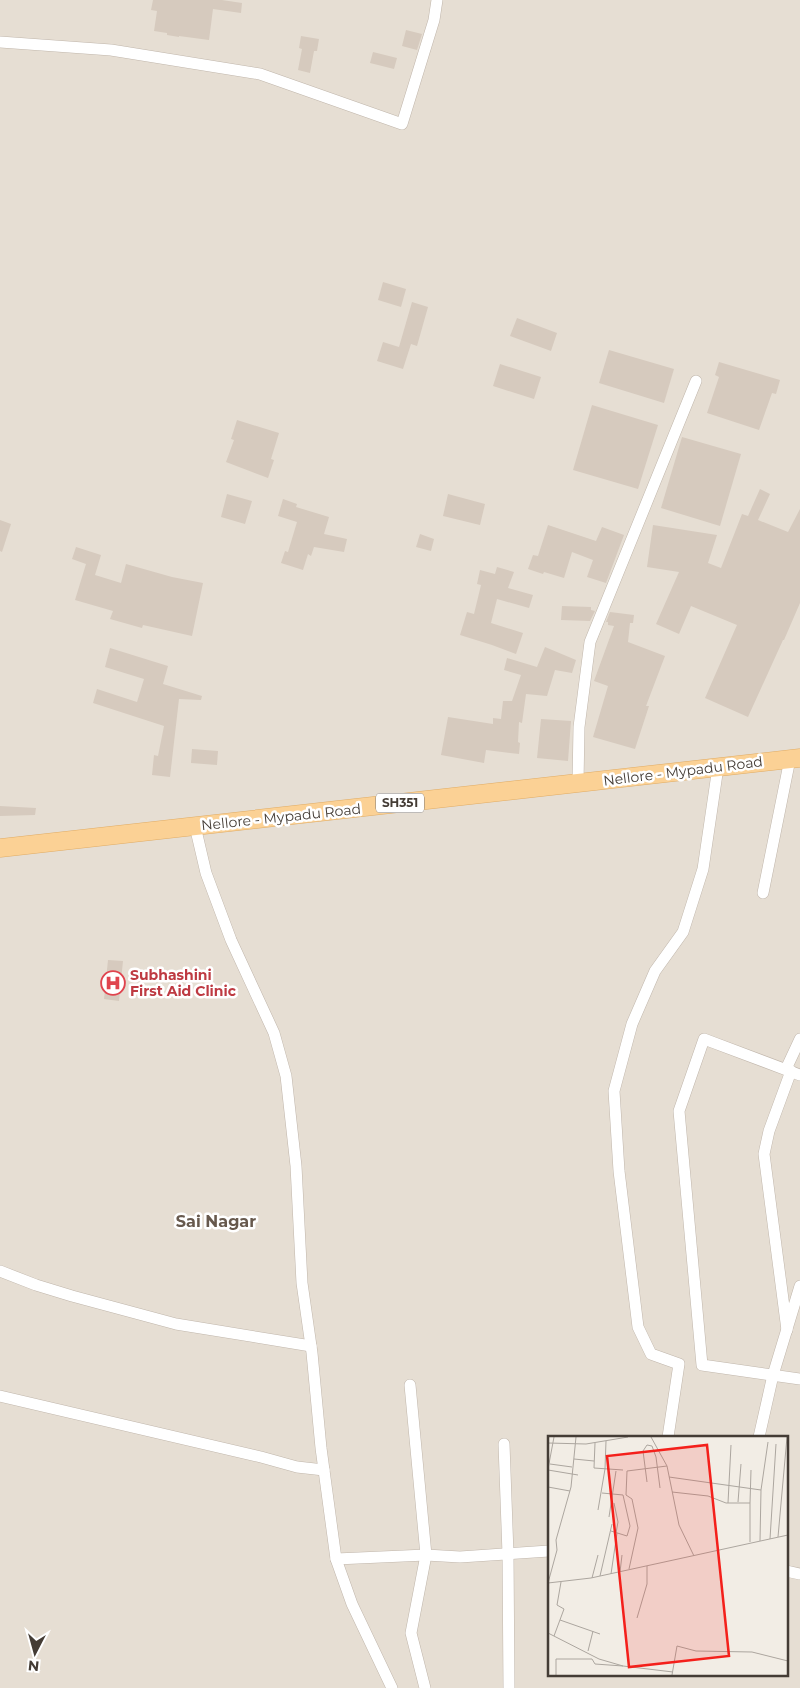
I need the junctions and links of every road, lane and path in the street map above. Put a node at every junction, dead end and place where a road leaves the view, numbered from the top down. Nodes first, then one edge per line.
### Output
1 (437, 0) edge
2 (0, 42) edge
3 (696, 381) dead end
4 (795, 758) edge
5 (718, 767) junction
6 (578, 783) junction
7 (195, 826) junction
8 (0, 848) edge
9 (763, 893) dead end
10 (800, 1039) edge
11 (792, 1071) edge
12 (0, 1271) edge
13 (800, 1286) edge
14 (787, 1330) junction
15 (311, 1346) junction
16 (773, 1375) junction
17 (800, 1379) edge
18 (410, 1385) dead end
19 (0, 1396) edge
20 (668, 1436) edge
21 (759, 1436) edge
22 (504, 1444) dead end
23 (324, 1470) junction
24 (548, 1552) edge
25 (508, 1554) junction
26 (426, 1555) junction
27 (336, 1559) junction
28 (392, 1688) edge
29 (425, 1688) edge
30 (509, 1688) edge

1 - 2 street
3 - 6 street
4 - 5 main road, Nellore - Mypadu Road / SH351
4 - 9 street
5 - 6 main road, Nellore - Mypadu Road / SH351
5 - 20 street
6 - 7 main road, Nellore - Mypadu Road / SH351
7 - 8 main road, Nellore - Mypadu Road / SH351
7 - 15 street
10 - 11 street
11 - 14 street
11 - 16 street
12 - 15 street
13 - 14 street
14 - 16 street
15 - 23 street
16 - 17 street
16 - 21 street
18 - 26 street
19 - 23 street
22 - 25 street
23 - 27 street
24 - 25 street
25 - 26 street
25 - 30 street
26 - 27 street
26 - 29 street
27 - 28 street

